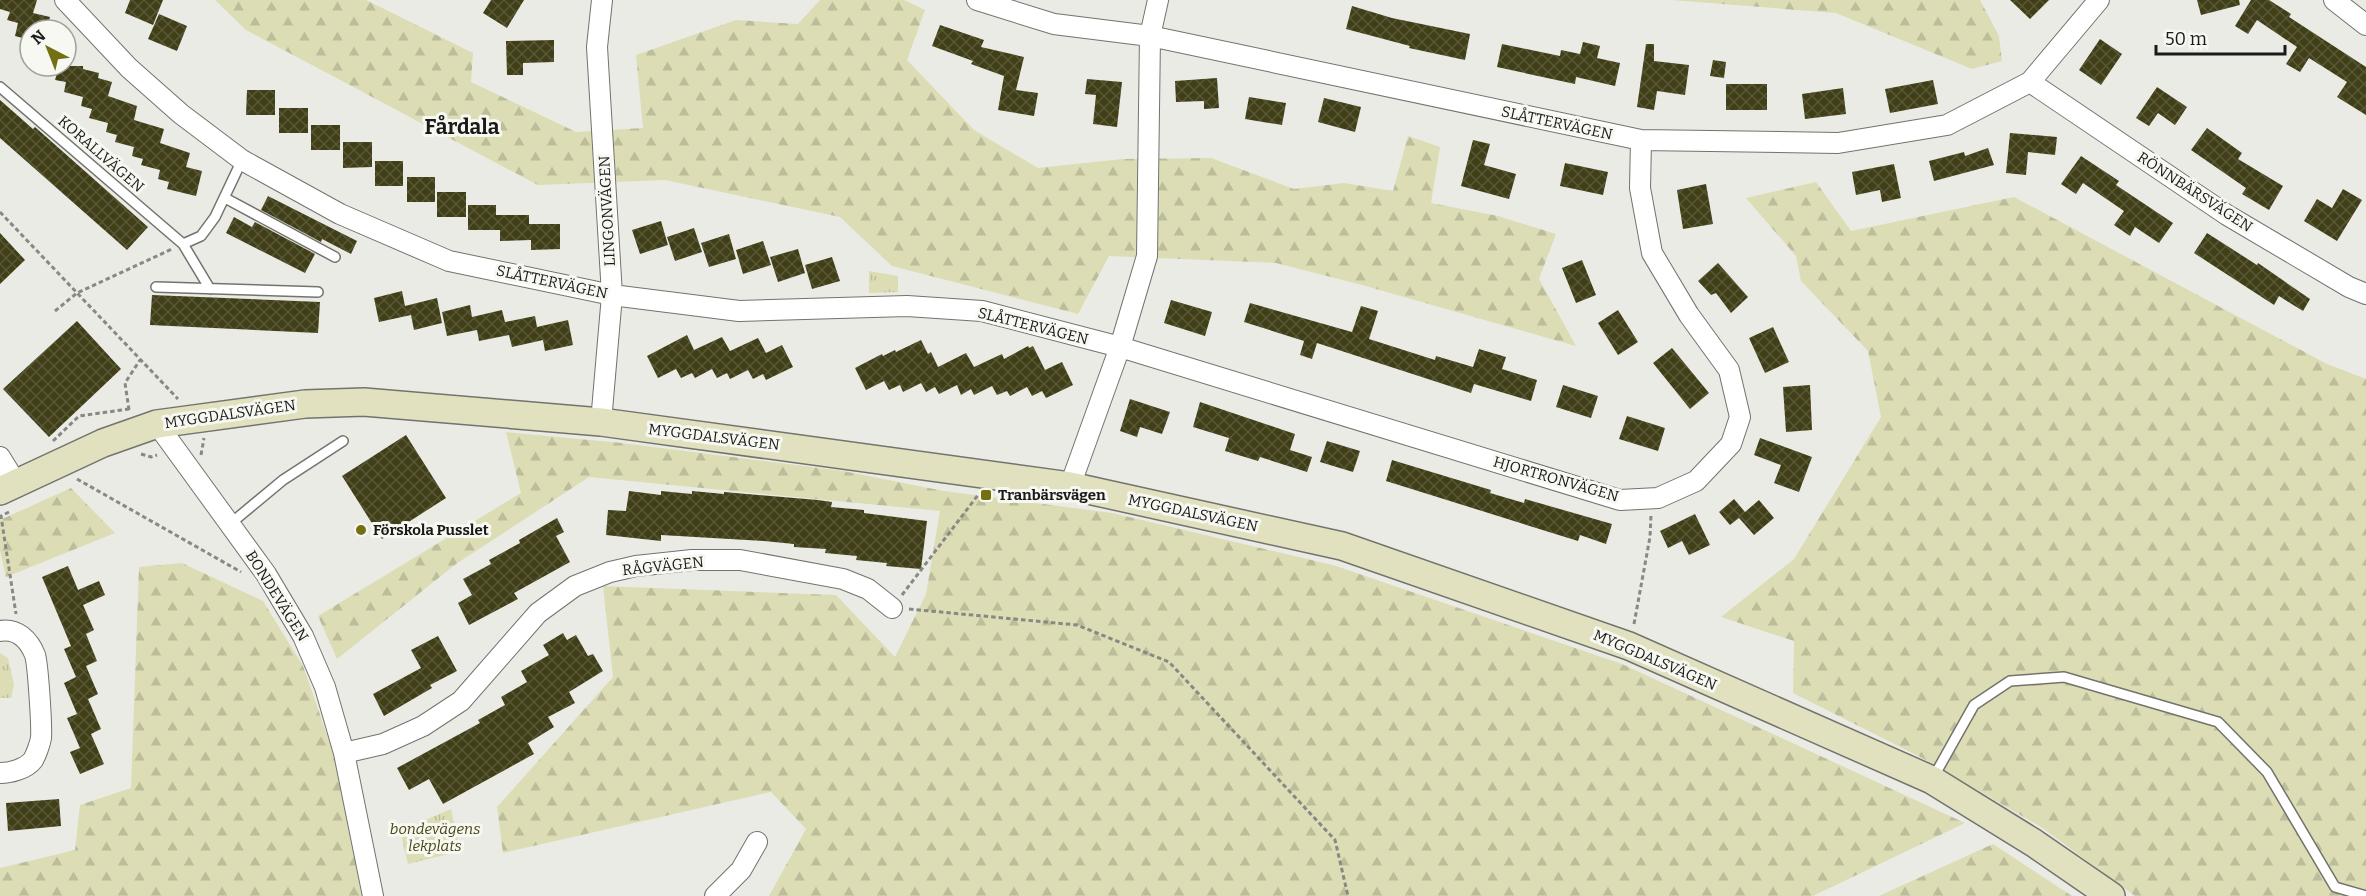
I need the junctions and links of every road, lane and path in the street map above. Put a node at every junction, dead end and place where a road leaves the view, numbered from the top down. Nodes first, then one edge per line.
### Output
1 (65, 0) edge
2 (602, 0) edge
3 (977, 0) edge
4 (1158, 0) edge
5 (2099, 0) edge
6 (2334, 0) edge
7 (2366, 25) edge
8 (1150, 36) junction
9 (2030, 81) junction
10 (0, 87) edge
11 (1641, 140) junction
12 (242, 160) junction
13 (225, 198) junction
14 (0, 212) edge
15 (183, 244) junction
16 (335, 257) dead end
17 (156, 287) dead end
18 (210, 289) junction
19 (318, 292) dead end
20 (76, 293) junction
21 (2366, 294) edge
22 (612, 295) junction
23 (54, 311) dead end
24 (1120, 347) junction
25 (140, 360) junction
26 (199, 418) junction
27 (601, 422) junction
28 (157, 424) junction
29 (132, 433) junction
30 (343, 441) dead end
31 (175, 448) junction
32 (0, 457) edge
33 (86, 472) dead end
34 (992, 477) junction
35 (1070, 486) junction
36 (9, 495) edge
37 (1647, 499) junction
38 (230, 524) junction
39 (246, 574) dead end
40 (892, 608) junction
41 (9, 632) edge
42 (1629, 646) junction
43 (344, 753) junction
44 (0, 773) edge
45 (1932, 780) junction
46 (757, 842) dead end
47 (717, 895) edge
48 (374, 896) edge
49 (1348, 896) edge
50 (2111, 896) edge
51 (2366, 896) edge

1 - 12 street, SLÅTTERVÄGEN
2 - 22 street, LINGONVÄGEN
3 - 8 street, SLÅTTERVÄGEN
4 - 8 street
5 - 9 street, SLÅTTERVÄGEN
6 - 7 street
8 - 11 street, SLÅTTERVÄGEN
8 - 24 street
9 - 11 street, SLÅTTERVÄGEN
9 - 21 street, RÖNNBÄRSVÄGEN
10 - 15 lane, KORALLVÄGEN
11 - 37 street, HJORTRONVÄGEN
12 - 13 lane
12 - 22 street, SLÅTTERVÄGEN
13 - 15 lane
13 - 16 lane
14 - 20 path
15 - 18 lane, KORALLVÄGEN
15 - 20 path
17 - 18 lane
18 - 19 lane
20 - 23 path
20 - 25 path
22 - 24 street, SLÅTTERVÄGEN
22 - 27 street, LINGONVÄGEN
24 - 35 street
24 - 37 street, HJORTRONVÄGEN
25 - 26 path
25 - 29 path
26 - 27 street, MYGGDALSVÄGEN
26 - 28 street, MYGGDALSVÄGEN
26 - 31 path
27 - 34 street, MYGGDALSVÄGEN
28 - 29 street, MYGGDALSVÄGEN
28 - 31 street, BONDEVÄGEN
29 - 31 path
29 - 36 street, MYGGDALSVÄGEN
30 - 38 lane
31 - 38 street, BONDEVÄGEN
32 - 36 street
33 - 39 path
34 - 35 street, MYGGDALSVÄGEN
34 - 40 path
35 - 42 street, MYGGDALSVÄGEN
36 - 41 path
37 - 42 path
38 - 43 street, BONDEVÄGEN
40 - 43 street, RÅGVÄGEN
40 - 49 path
41 - 44 street
42 - 45 street, MYGGDALSVÄGEN
43 - 48 street, BONDEVÄGEN
45 - 50 street, MYGGDALSVÄGEN
45 - 51 lane
46 - 47 street

